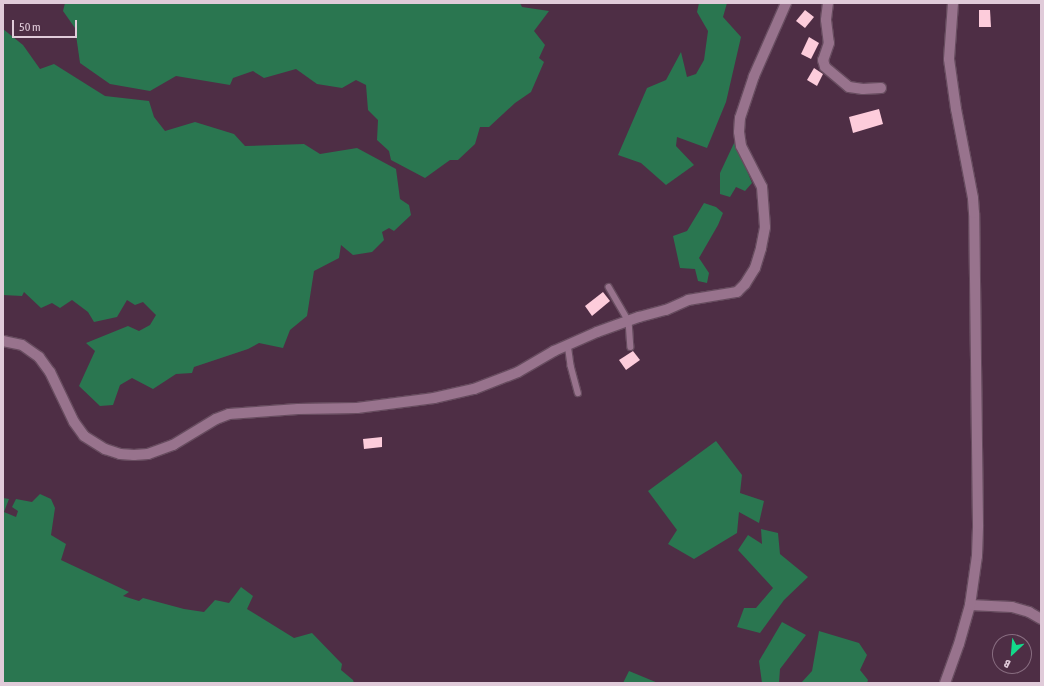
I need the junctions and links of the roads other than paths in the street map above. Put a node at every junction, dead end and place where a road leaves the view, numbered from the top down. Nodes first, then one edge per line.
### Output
1 (786, 3) edge
2 (828, 3) edge
3 (953, 3) edge
4 (881, 88) dead end
5 (609, 287) dead end
6 (629, 321) junction
7 (3, 341) edge
8 (568, 344) junction
9 (631, 347) dead end
10 (578, 393) dead end
11 (970, 605) junction
12 (1041, 619) edge
13 (945, 683) edge

1 - 6 street
2 - 4 street
3 - 11 street
5 - 6 lane
6 - 8 street
6 - 9 lane
7 - 8 street
8 - 10 lane
11 - 12 street
11 - 13 street

